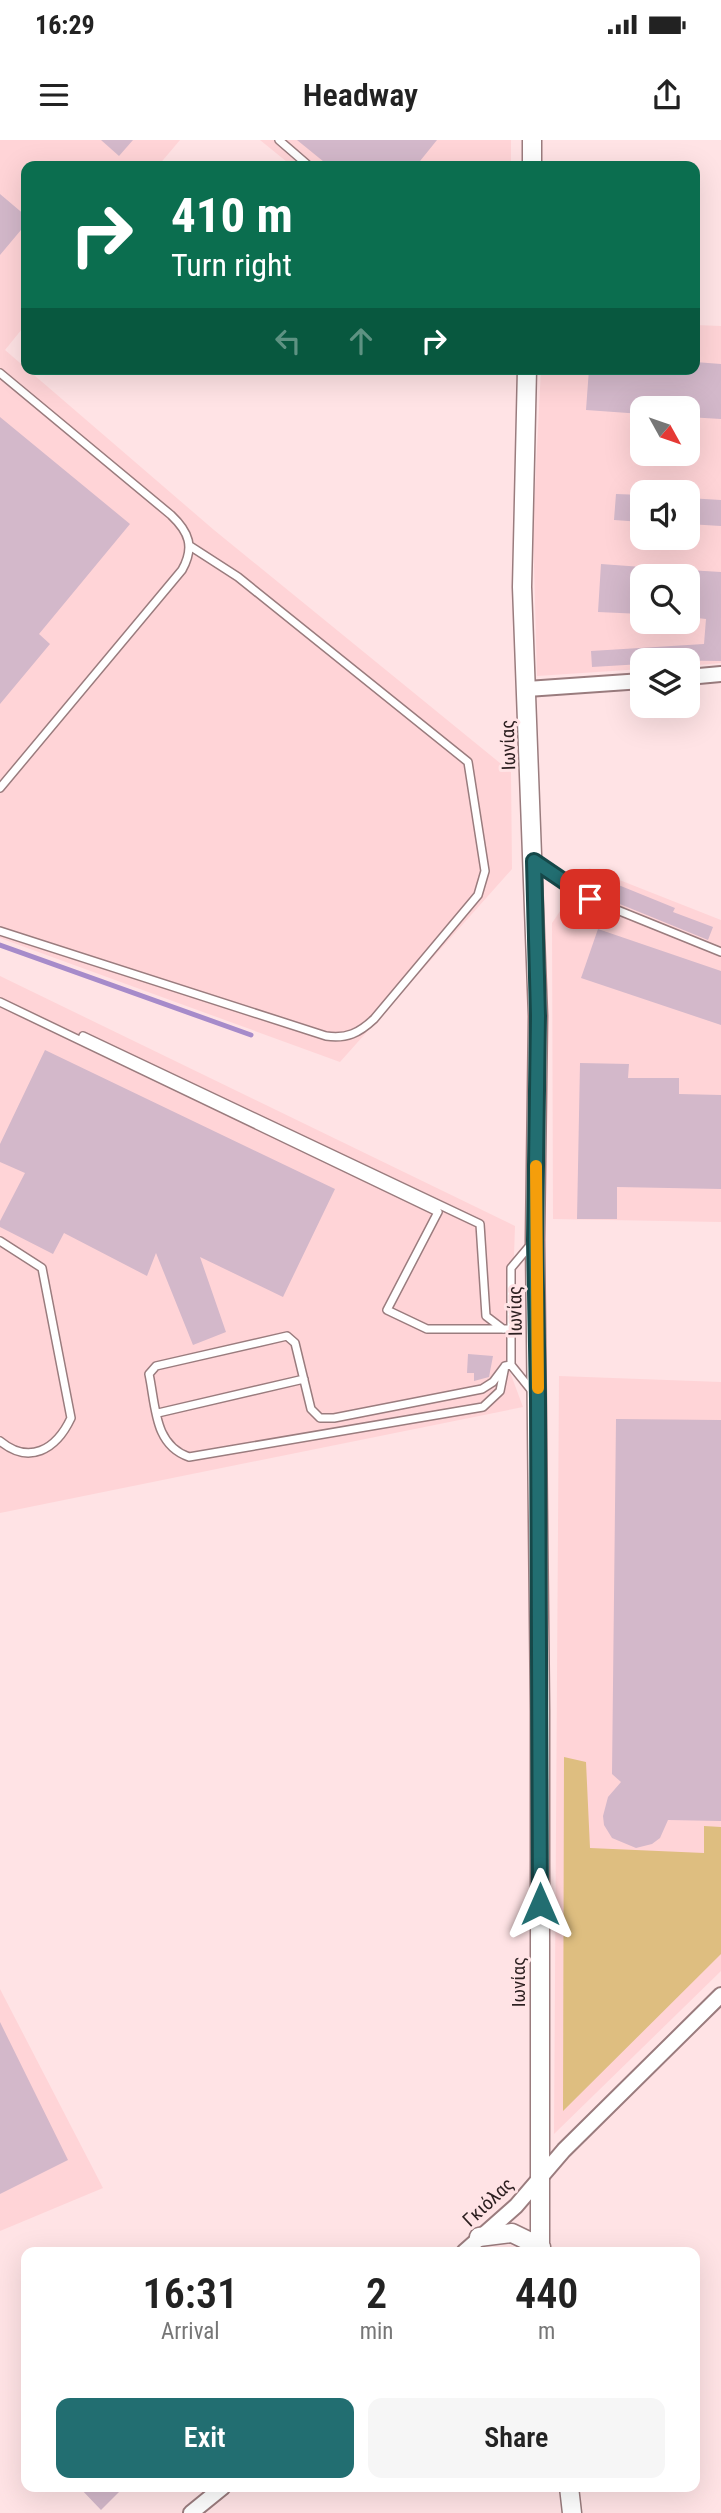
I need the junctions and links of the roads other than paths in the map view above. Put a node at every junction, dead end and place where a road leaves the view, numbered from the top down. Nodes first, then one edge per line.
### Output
1 (279, 140) edge
2 (532, 140) edge
3 (303, 161) edge
4 (532, 161) edge
5 (0, 373) edge
6 (527, 375) edge
7 (190, 547) junction
8 (721, 674) edge
9 (700, 676) edge
10 (630, 682) edge
11 (527, 690) junction
12 (0, 788) edge
13 (534, 861) junction
14 (0, 932) edge
15 (721, 952) edge
16 (0, 999) edge
17 (535, 1240) junction
18 (0, 1241) edge
19 (507, 1329) junction
20 (508, 1365) junction
21 (304, 1379) junction
22 (538, 1398) junction
23 (158, 1413) junction
24 (0, 1441) edge
25 (721, 1995) edge
26 (539, 2179) junction
27 (479, 2237) junction
28 (469, 2247) edge
29 (536, 2247) edge
30 (540, 2247) edge
31 (217, 2492) edge
32 (570, 2492) edge
33 (191, 2513) edge
34 (572, 2513) edge

1 - 3 lane
2 - 4 street
5 - 7 lane
6 - 11 street, Ιωνίας
7 - 12 lane
7 - 14 lane
8 - 9 street
10 - 11 street
11 - 13 street, Ιωνίας
13 - 15 lane
13 - 17 street, Ιωνίας
16 - 19 lane
16 - 19 lane
17 - 19 lane
17 - 22 street, Ιωνίας
18 - 24 lane
19 - 20 lane
20 - 21 lane
20 - 22 lane
20 - 23 lane
21 - 23 lane
21 - 23 lane
22 - 26 street, Ιωνίας
25 - 26 street, Γκιόλας
26 - 27 street, Γκιόλας
26 - 30 street, Ιωνίας
27 - 28 street, Γκιόλας
27 - 29 street
31 - 33 street
32 - 34 street

